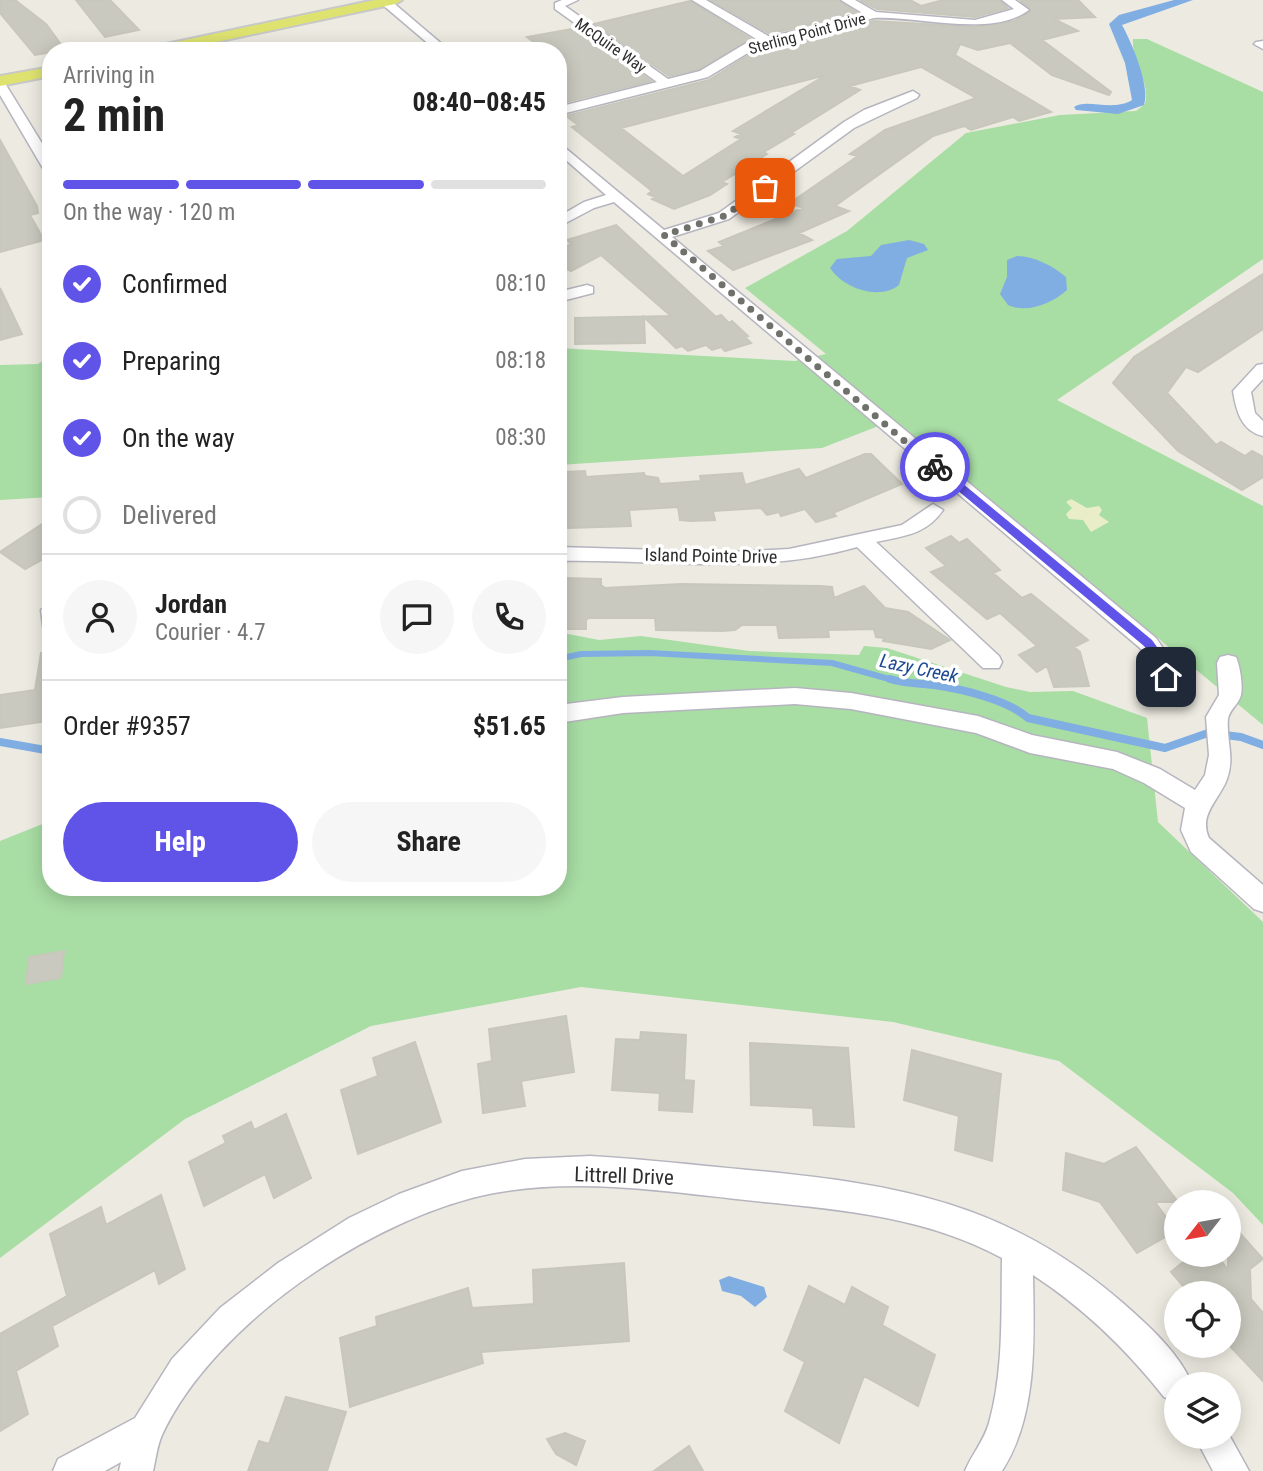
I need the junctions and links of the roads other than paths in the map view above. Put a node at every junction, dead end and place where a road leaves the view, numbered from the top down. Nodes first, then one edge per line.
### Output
1 (572, 0) edge
2 (698, 0) edge
3 (847, 0) edge
4 (1008, 0) edge
5 (388, 1) edge
6 (874, 15) junction
7 (766, 40) junction
8 (208, 42) edge
9 (434, 42) edge
10 (42, 73) edge
11 (0, 83) edge
12 (667, 84) junction
13 (913, 95) dead end
14 (567, 109) edge
15 (567, 154) edge
16 (42, 155) edge
17 (618, 196) junction
18 (567, 218) edge
19 (664, 235) junction
20 (587, 290) dead end
21 (567, 295) edge
22 (1263, 369) edge
23 (1263, 431) edge
24 (968, 494) junction
25 (868, 538) junction
26 (567, 554) edge
27 (991, 662) dead end
28 (1228, 663) dead end
29 (1166, 677) dead end
30 (567, 714) edge
31 (1198, 804) junction
32 (1263, 901) edge
33 (1018, 1250) junction
34 (1167, 1372) edge
35 (146, 1430) junction
36 (1219, 1449) edge
37 (71, 1471) edge
38 (136, 1471) edge
39 (982, 1471) edge
40 (1232, 1471) edge

1 - 12 street, McQuire Way
2 - 7 street
3 - 6 street
4 - 6 street, Sterling Point Drive
5 - 8 main road
5 - 9 street
6 - 7 street, Sterling Point Drive
7 - 12 street, Sterling Point Drive
10 - 11 main road
11 - 16 street
12 - 14 street, Sterling Point Drive
13 - 19 street
15 - 17 street
17 - 18 street
17 - 19 street
19 - 24 street
20 - 21 street
22 - 23 street
24 - 25 street, Island Pointe Drive
24 - 29 street
25 - 26 street, Island Pointe Drive
25 - 27 street
28 - 31 street
30 - 31 street
31 - 32 street
33 - 34 street, Littrell Drive
33 - 35 street, Littrell Drive
33 - 39 street
35 - 37 street
35 - 38 street, Littrell Drive
36 - 40 street

